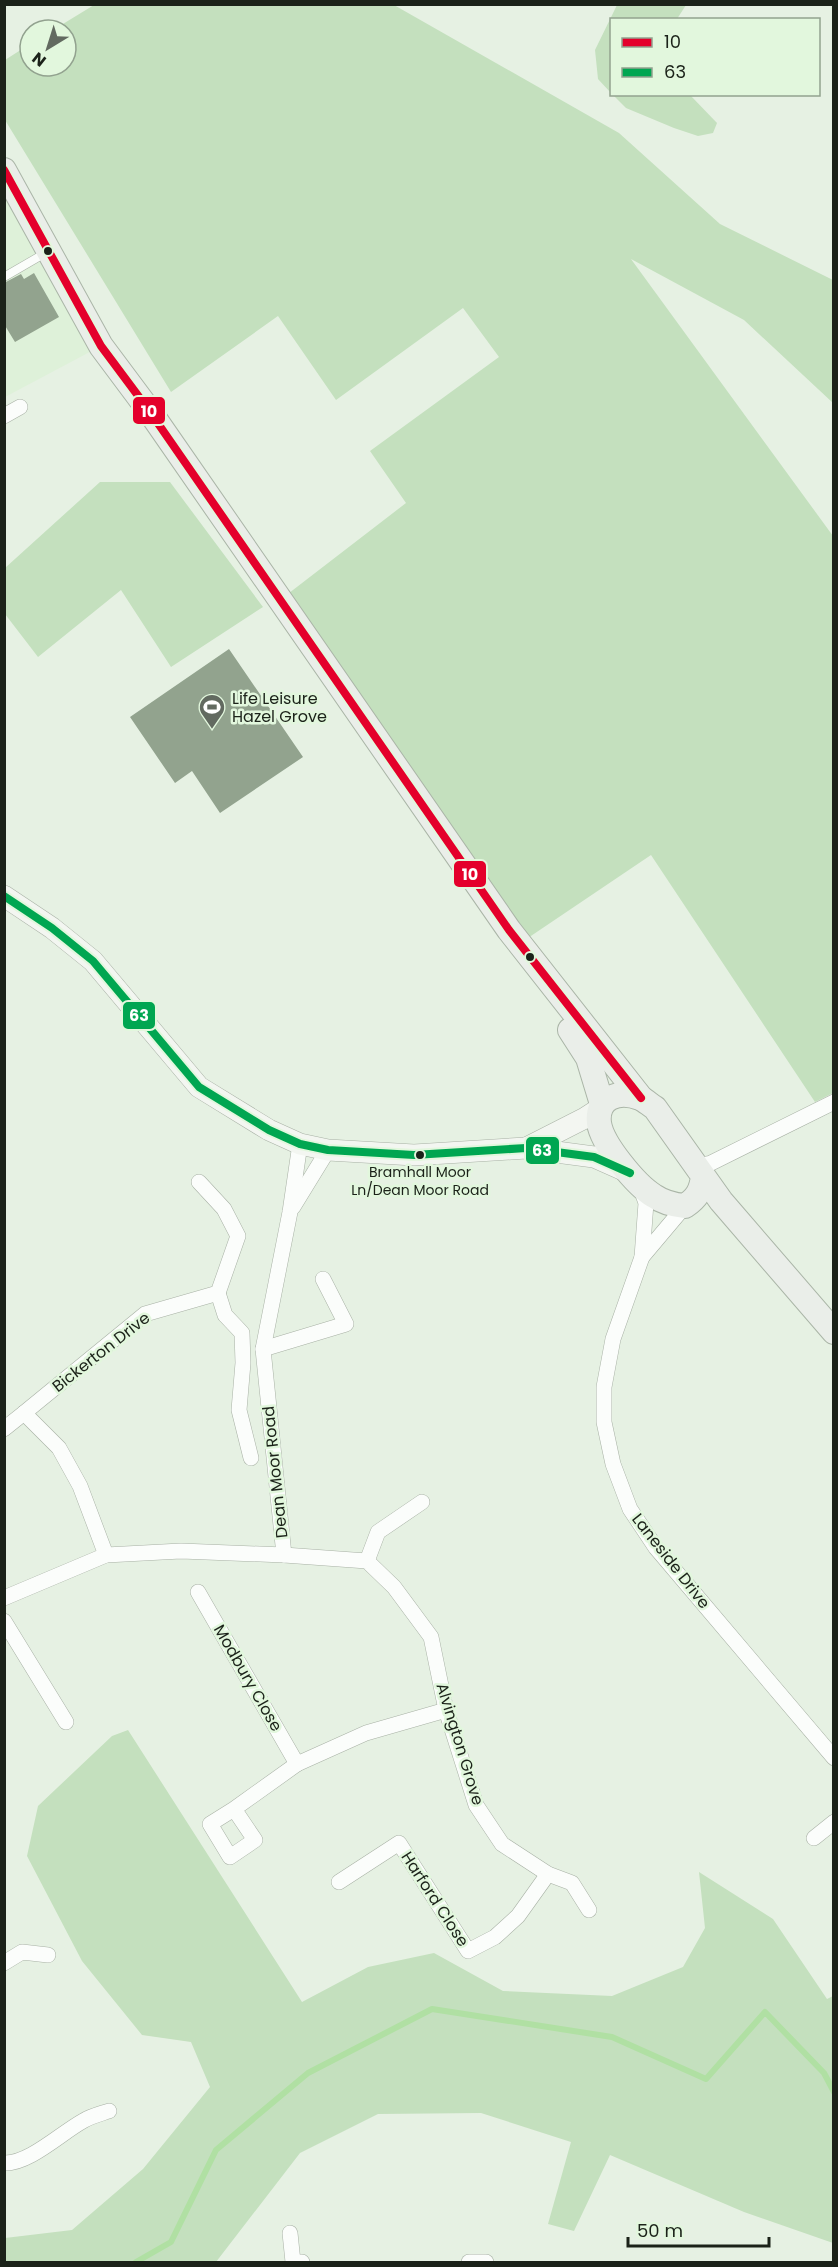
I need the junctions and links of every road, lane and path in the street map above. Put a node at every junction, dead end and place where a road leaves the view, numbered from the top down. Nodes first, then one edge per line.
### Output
1 (4, 170) edge
2 (49, 251) junction
3 (4, 277) edge
4 (20, 407) dead end
5 (4, 417) edge
6 (4, 896) edge
7 (509, 930) junction
8 (641, 1098) junction
9 (834, 1102) edge
10 (600, 1107) junction
11 (300, 1144) junction
12 (526, 1148) junction
13 (328, 1150) junction
14 (701, 1172) junction
15 (635, 1178) junction
16 (199, 1182) dead end
17 (687, 1204) junction
18 (290, 1212) junction
19 (751, 1238) junction
20 (642, 1257) junction
21 (323, 1279) dead end
22 (218, 1293) junction
23 (834, 1332) edge
24 (262, 1349) junction
25 (24, 1413) junction
26 (4, 1429) edge
27 (251, 1458) dead end
28 (422, 1502) dead end
29 (106, 1555) junction
30 (284, 1555) junction
31 (367, 1562) junction
32 (198, 1592) dead end
33 (4, 1598) edge
34 (4, 1621) edge
35 (446, 1710) junction
36 (66, 1722) dead end
37 (834, 1758) edge
38 (297, 1764) junction
39 (234, 1809) dead end
40 (834, 1822) edge
41 (814, 1838) dead end
42 (548, 1874) junction
43 (339, 1882) dead end
44 (589, 1910) dead end
45 (48, 1954) dead end
46 (4, 1963) edge
47 (109, 2111) dead end
48 (4, 2163) edge
49 (290, 2233) dead end
50 (298, 2262) edge
51 (469, 2262) edge
52 (486, 2262) edge

1 - 2 main road
2 - 3 lane
2 - 7 main road
4 - 5 street
6 - 11 street
7 - 8 main road
7 - 10 main road
8 - 10 main road
8 - 14 main road
9 - 14 street
10 - 12 street
10 - 15 main road
11 - 13 street
11 - 18 street, Dean Moor Road
12 - 13 street
12 - 15 street
13 - 18 street, Dean Moor Road
14 - 17 main road
14 - 19 main road
15 - 17 main road
15 - 20 street, Laneside Drive
16 - 22 street
17 - 19 main road
17 - 20 street, Laneside Drive
18 - 24 street, Dean Moor Road
19 - 23 main road
20 - 37 street, Laneside Drive
21 - 24 street
22 - 25 street, Bickerton Drive
22 - 27 street
24 - 30 street, Dean Moor Road
25 - 26 street, Bickerton Drive
25 - 29 street
28 - 31 street
29 - 30 street, Dean Moor Road
29 - 33 street, Dean Moor Road
30 - 31 street
31 - 35 street, Alvington Grove
32 - 38 street, Modbury Close
34 - 36 street
35 - 38 street
35 - 42 street, Alvington Grove
38 - 39 street
40 - 41 street
42 - 43 street, Harford Close
42 - 44 street, Alvington Grove
45 - 46 street
47 - 48 street
49 - 50 street
51 - 52 street

